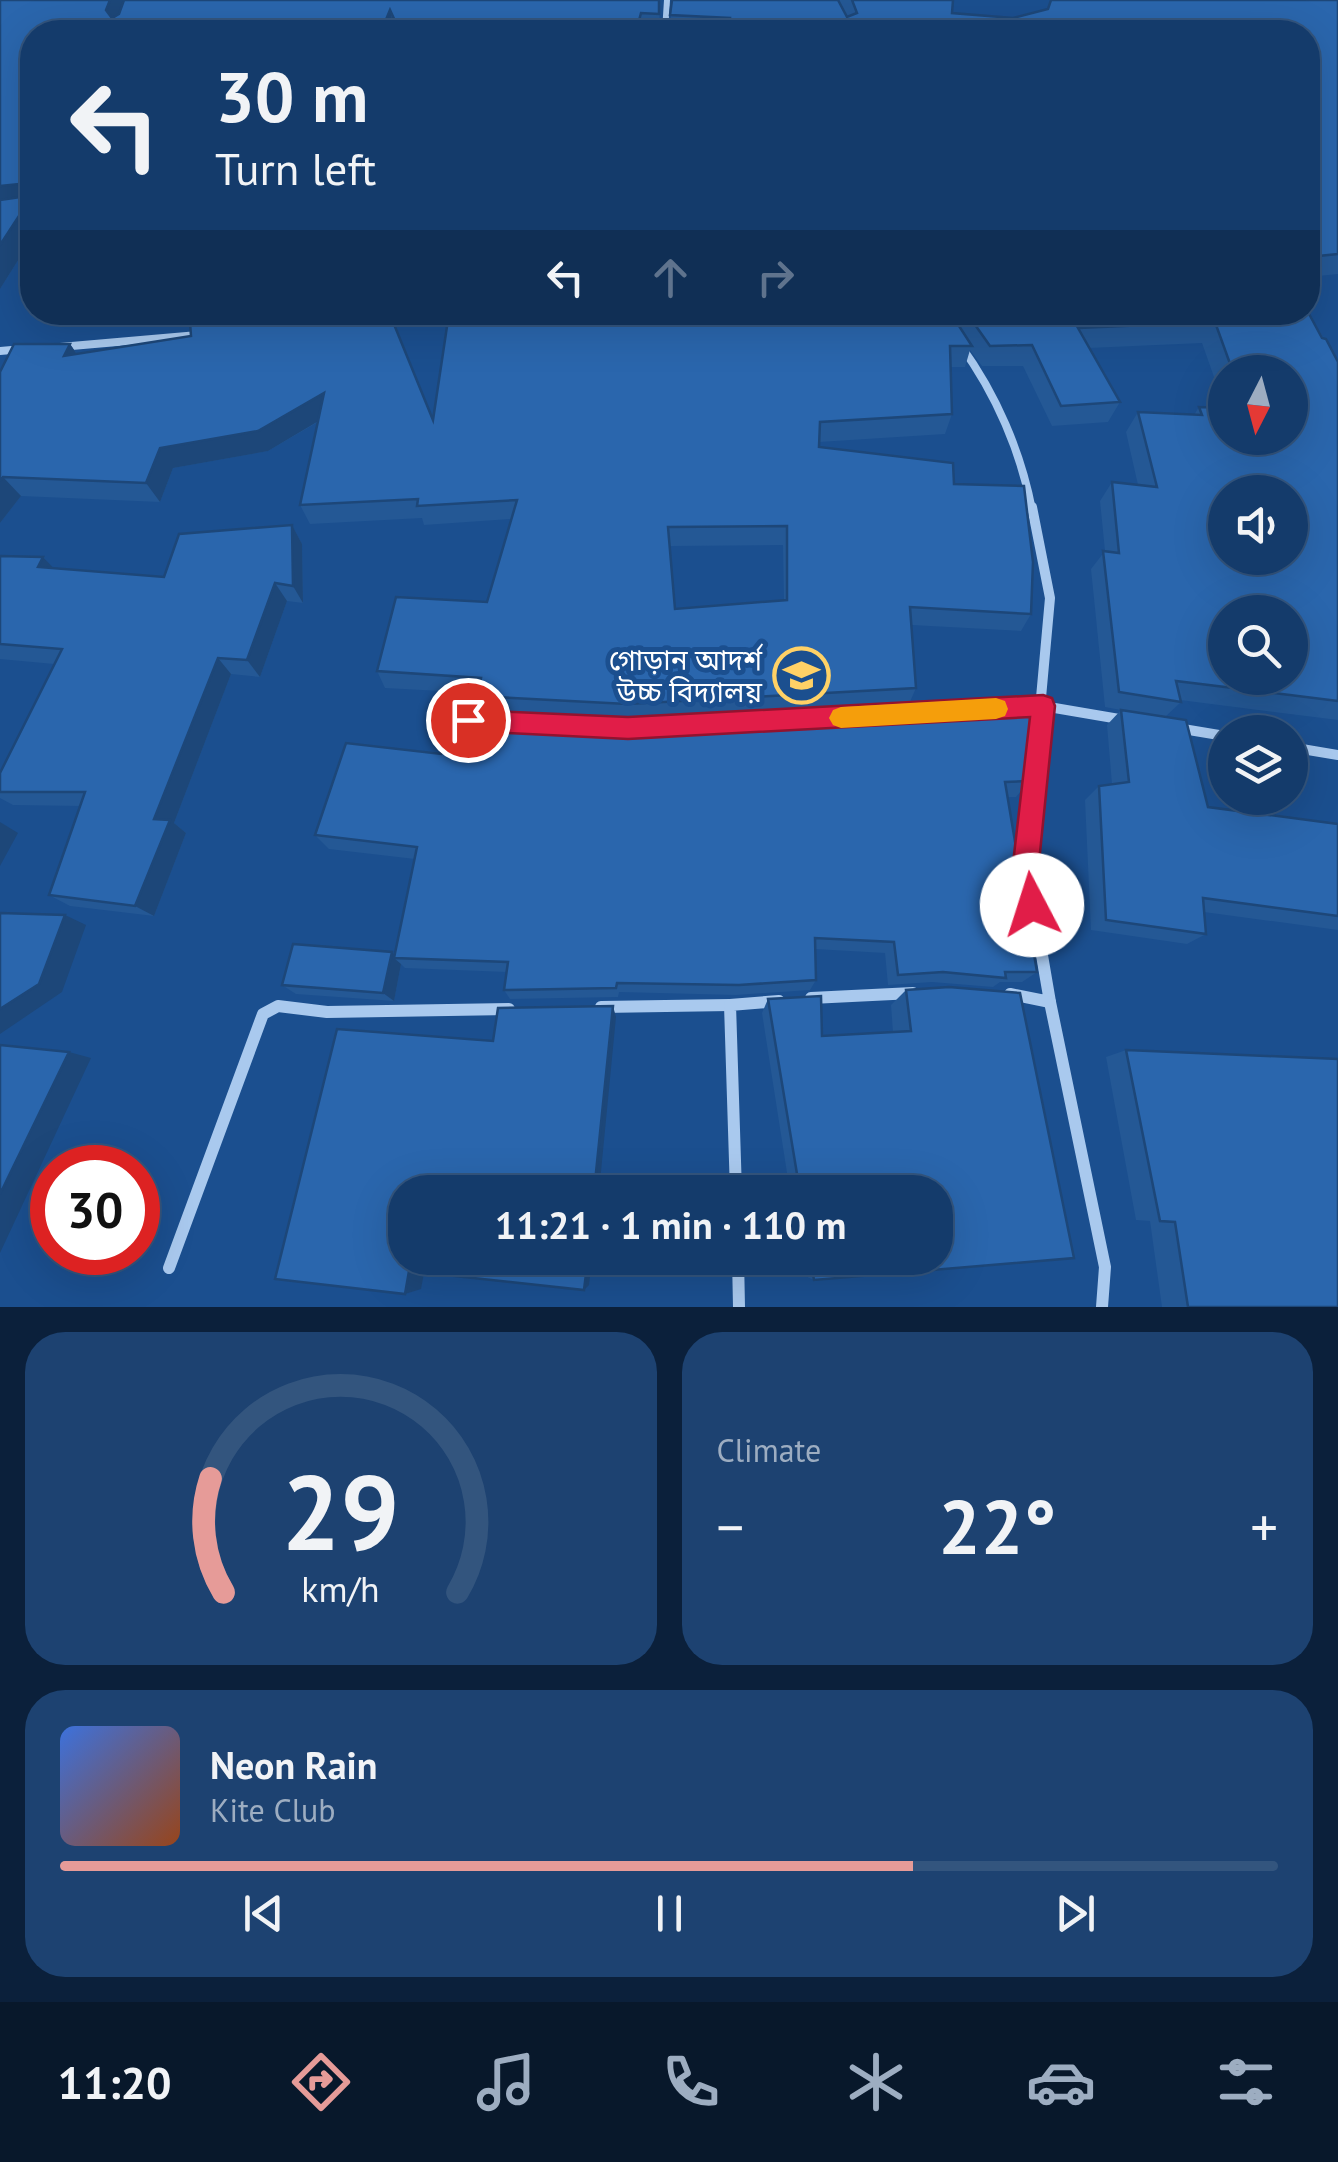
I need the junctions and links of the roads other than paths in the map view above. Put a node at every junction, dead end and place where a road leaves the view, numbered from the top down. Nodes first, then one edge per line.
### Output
1 (213, 334) edge
2 (956, 340) edge
3 (54, 347) edge
4 (36, 348) edge
5 (0, 351) edge
6 (1043, 706) junction
7 (1006, 708) edge
8 (988, 709) edge
9 (894, 715) edge
10 (1134, 721) edge
11 (1170, 727) edge
12 (1208, 733) edge
13 (1308, 750) edge
14 (1338, 755) edge
15 (925, 993) edge
16 (1002, 993) edge
17 (1050, 1002) junction
18 (730, 1005) junction
19 (519, 1008) edge
20 (576, 1008) edge
21 (735, 1175) edge
22 (169, 1268) dead end
23 (738, 1275) edge
24 (739, 1307) edge
25 (1102, 1307) edge

1 - 3 street
2 - 6 street
4 - 5 street
6 - 7 street
6 - 10 street
6 - 17 street
8 - 9 street
11 - 12 street
13 - 14 street
15 - 18 street
16 - 17 street
17 - 25 street
18 - 20 street
18 - 21 street
19 - 22 street
23 - 24 street

